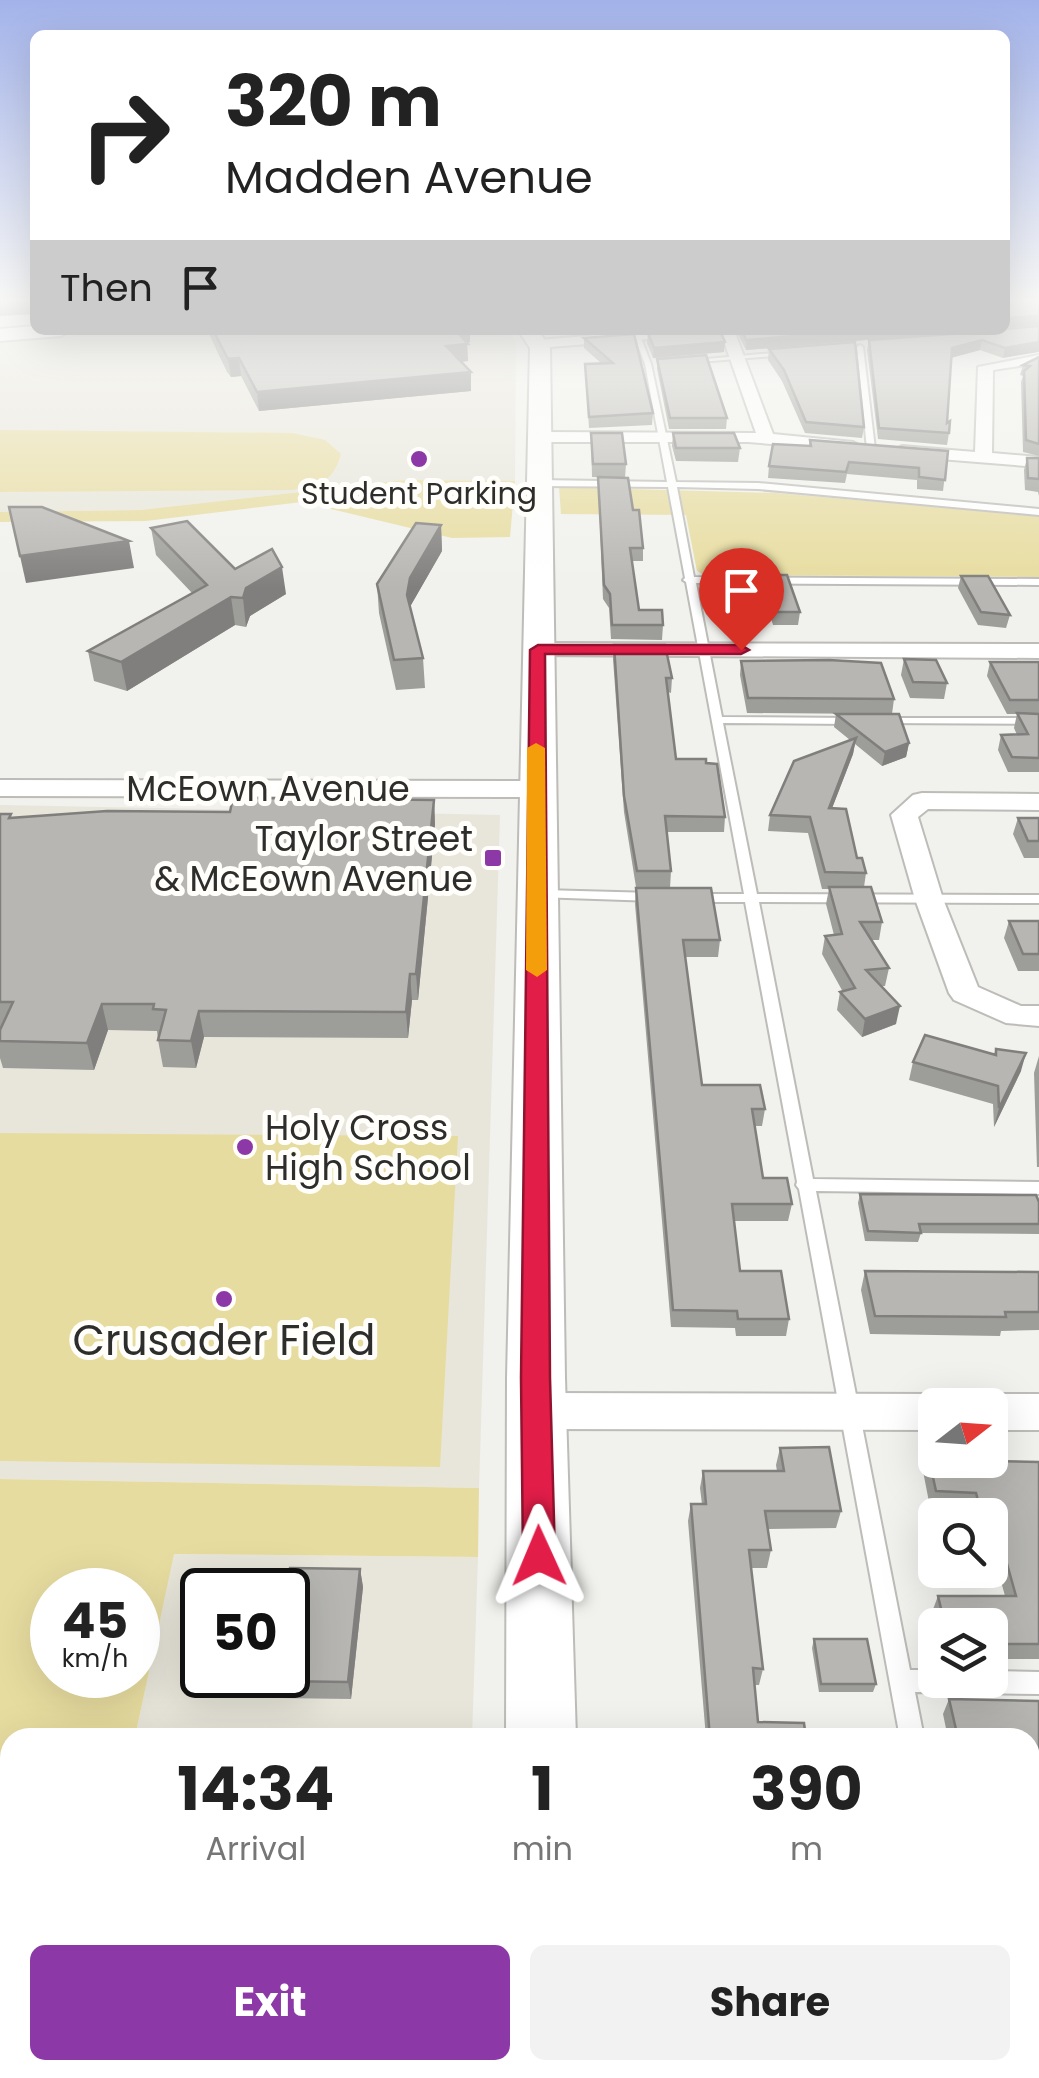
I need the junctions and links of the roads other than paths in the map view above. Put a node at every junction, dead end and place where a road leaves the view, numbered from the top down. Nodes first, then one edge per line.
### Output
1 (536, 394) edge
2 (654, 394) edge
3 (751, 394) edge
4 (865, 394) edge
5 (985, 394) edge
6 (662, 437) junction
7 (538, 438) junction
8 (766, 438) junction
9 (871, 448) junction
10 (983, 457) junction
11 (1039, 462) edge
12 (539, 483) junction
13 (672, 485) junction
14 (1039, 512) edge
15 (688, 580) junction
16 (1039, 582) edge
17 (538, 650) junction
18 (704, 650) junction
19 (1039, 650) edge
20 (716, 720) junction
21 (1039, 722) edge
22 (0, 788) edge
23 (536, 789) junction
24 (1039, 802) edge
25 (538, 894) junction
26 (669, 897) edge
27 (689, 898) edge
28 (929, 898) junction
29 (749, 899) junction
30 (1039, 899) edge
31 (1039, 1016) edge
32 (804, 1185) junction
33 (1039, 1188) edge
34 (852, 1411) junction
35 (536, 1412) junction
36 (918, 1412) edge
37 (1008, 1412) edge
38 (1039, 1412) edge
39 (901, 1681) junction
40 (1039, 1683) edge
41 (541, 1728) edge
42 (910, 1728) edge

1 - 7 main road
2 - 6 lane
3 - 8 street
4 - 9 lane
5 - 10 street
6 - 7 street
6 - 8 street
6 - 13 lane
7 - 12 main road
8 - 9 street
9 - 10 street
10 - 11 street
12 - 13 lane
12 - 17 main road
13 - 14 lane
13 - 15 lane
15 - 16 lane
15 - 18 lane
17 - 18 street
17 - 23 main road
18 - 19 street
18 - 20 lane
20 - 21 lane
20 - 29 lane
22 - 23 street, McEown Avenue
23 - 25 main road
24 - 28 street
25 - 26 lane
25 - 35 main road
27 - 29 lane
28 - 29 lane
28 - 30 lane
28 - 31 street
29 - 32 lane
32 - 33 lane
32 - 34 lane
34 - 35 street
34 - 36 street
34 - 39 lane
35 - 41 main road
37 - 38 street
39 - 40 lane
39 - 42 lane

